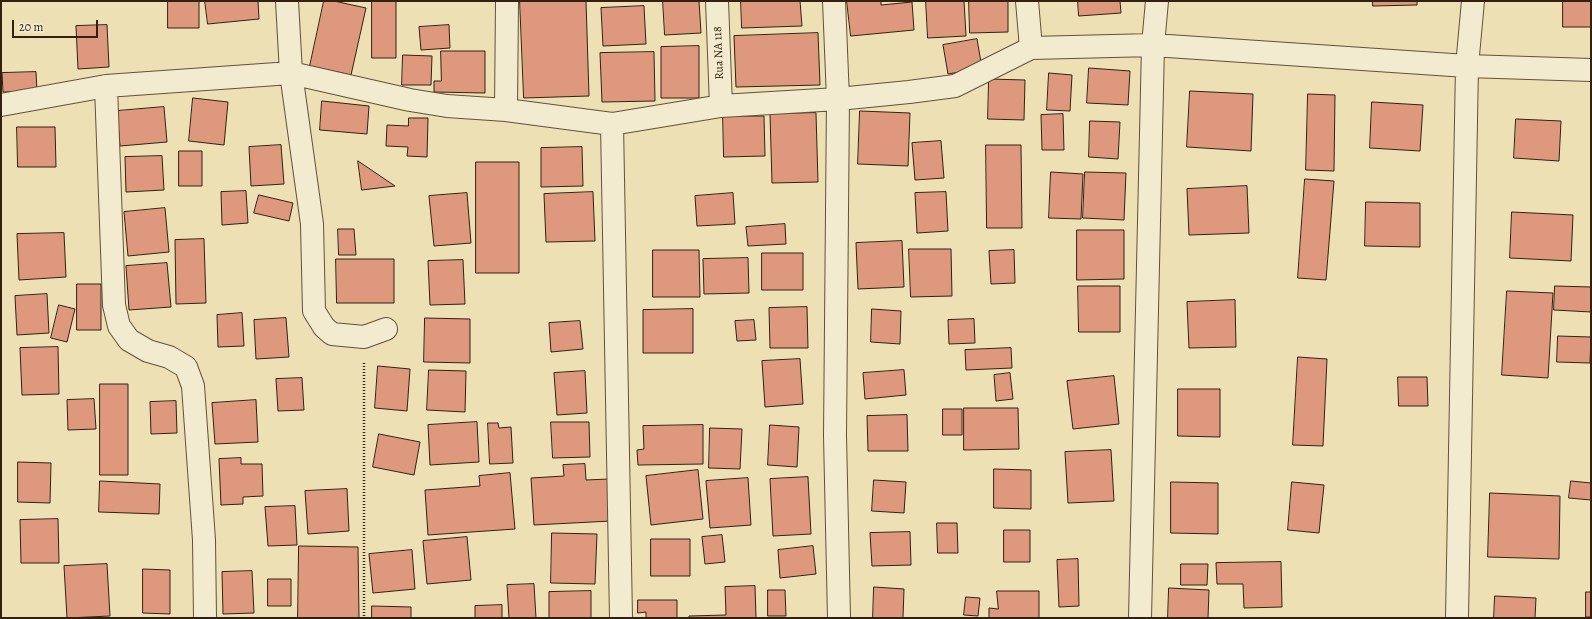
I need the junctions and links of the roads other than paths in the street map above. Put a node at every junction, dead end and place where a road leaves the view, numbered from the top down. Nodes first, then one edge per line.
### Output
1 (287, 1) edge
2 (507, 1) edge
3 (717, 1) edge
4 (834, 1) edge
5 (1027, 1) edge
6 (1157, 1) edge
7 (1473, 1) edge
8 (1153, 45) junction
9 (1031, 48) junction
10 (1467, 66) junction
11 (1591, 70) edge
12 (291, 73) junction
13 (106, 86) junction
14 (838, 99) junction
15 (1, 105) edge
16 (721, 106) junction
17 (506, 110) junction
18 (612, 124) junction
19 (386, 329) dead end
20 (205, 618) edge
21 (621, 618) edge
22 (839, 618) edge
23 (1140, 618) edge
24 (1458, 618) edge

1 - 12 street
2 - 17 street
3 - 16 street, Rua NA 118
4 - 14 street
5 - 9 street
6 - 8 street
7 - 10 street
8 - 9 street
8 - 10 street
8 - 23 street
9 - 14 street
10 - 11 street
10 - 24 street
12 - 13 street
12 - 17 street
12 - 19 street
13 - 15 street
13 - 20 street
14 - 16 street
14 - 22 street
16 - 18 street
17 - 18 street
18 - 21 street

